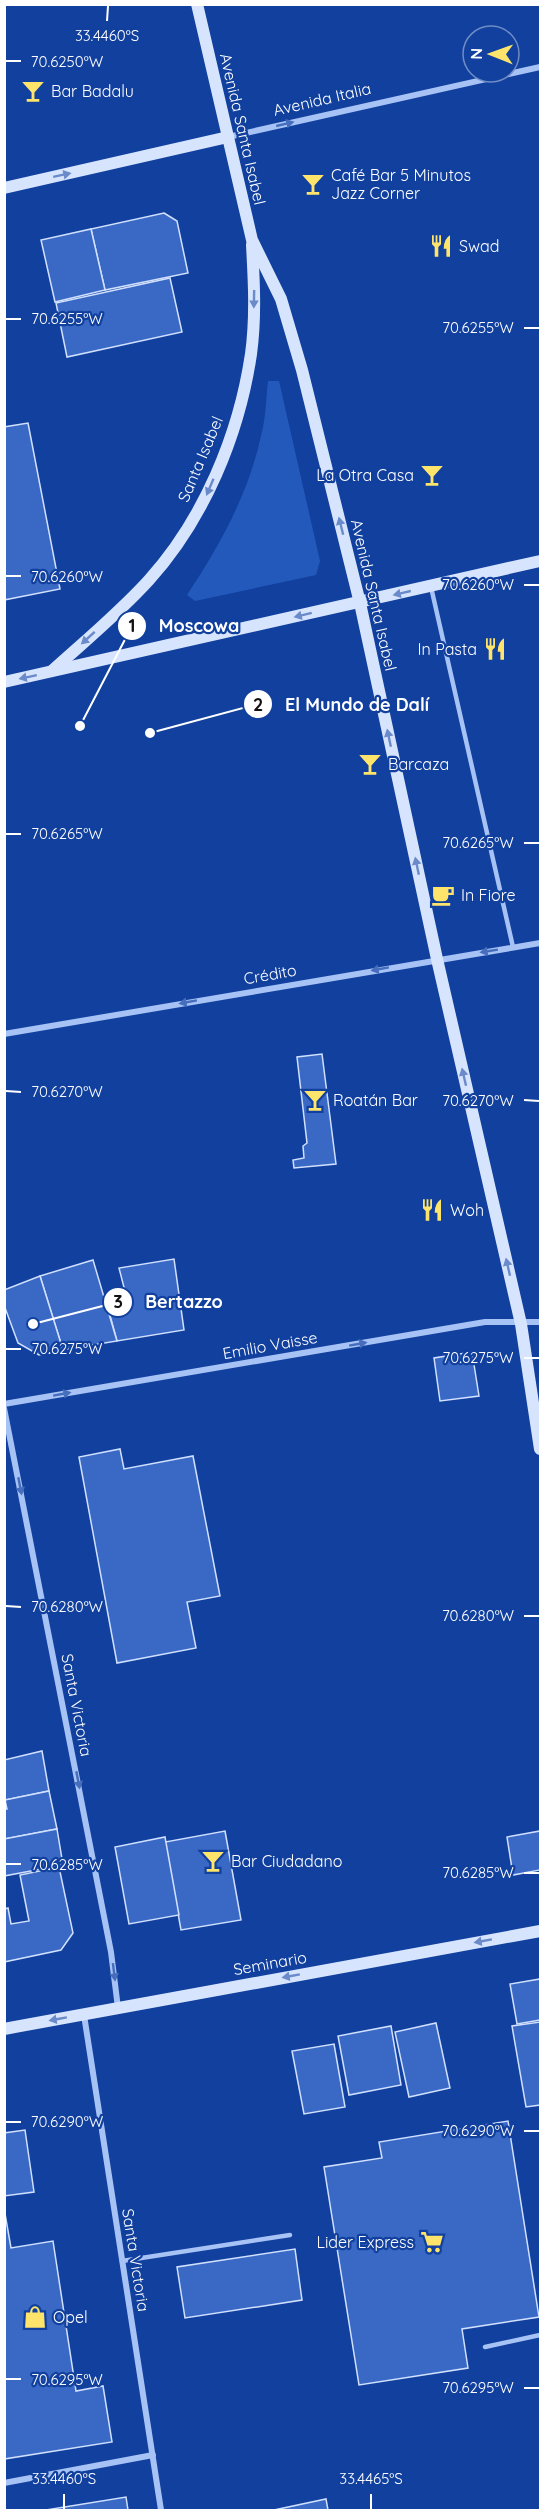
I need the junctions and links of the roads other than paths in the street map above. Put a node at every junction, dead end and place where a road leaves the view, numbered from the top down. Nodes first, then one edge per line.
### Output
1 (197, 4) edge
2 (540, 67) edge
3 (228, 137) junction
4 (4, 188) edge
5 (252, 240) junction
6 (540, 561) edge
7 (431, 587) junction
8 (360, 603) junction
9 (51, 672) junction
10 (4, 682) edge
11 (540, 943) edge
12 (513, 947) junction
13 (438, 959) junction
14 (4, 1034) edge
15 (540, 1322) edge
16 (521, 1324) junction
17 (4, 1406) edge
18 (540, 1449) edge
19 (540, 1931) edge
20 (118, 2008) junction
21 (84, 2014) junction
22 (4, 2028) edge
23 (290, 2235) dead end
24 (122, 2261) junction
25 (540, 2335) edge
26 (484, 2347) dead end
27 (153, 2455) junction
28 (4, 2483) edge
29 (161, 2511) edge

1 - 3 street, Avenida Santa Isabel
3 -> 2 street, Avenida Italia
4 -> 3 street, Avenida Italia
3 - 5 street, Avenida Santa Isabel
8 -> 5 street, Avenida Santa Isabel
5 -> 9 street, Santa Isabel
6 - 7 street
7 -> 8 street
7 - 12 lane
8 -> 9 street
13 -> 8 street, Avenida Santa Isabel
9 -> 10 street
11 - 12 street, Crédito
12 -> 13 street, Crédito
13 -> 14 street, Crédito
16 -> 13 street, Avenida Santa Isabel
15 - 16 street, Emilio Vaisse
17 -> 16 street, Emilio Vaisse
16 - 18 street, Avenida Santa Isabel
17 -> 20 street, Santa Victoria
19 -> 20 street, Seminario
20 - 21 street, Seminario
21 -> 22 street, Seminario
21 - 24 street, Santa Victoria
23 - 24 lane
24 - 27 street, Santa Victoria
25 - 26 lane
27 - 28 street
27 - 29 street, Santa Victoria

